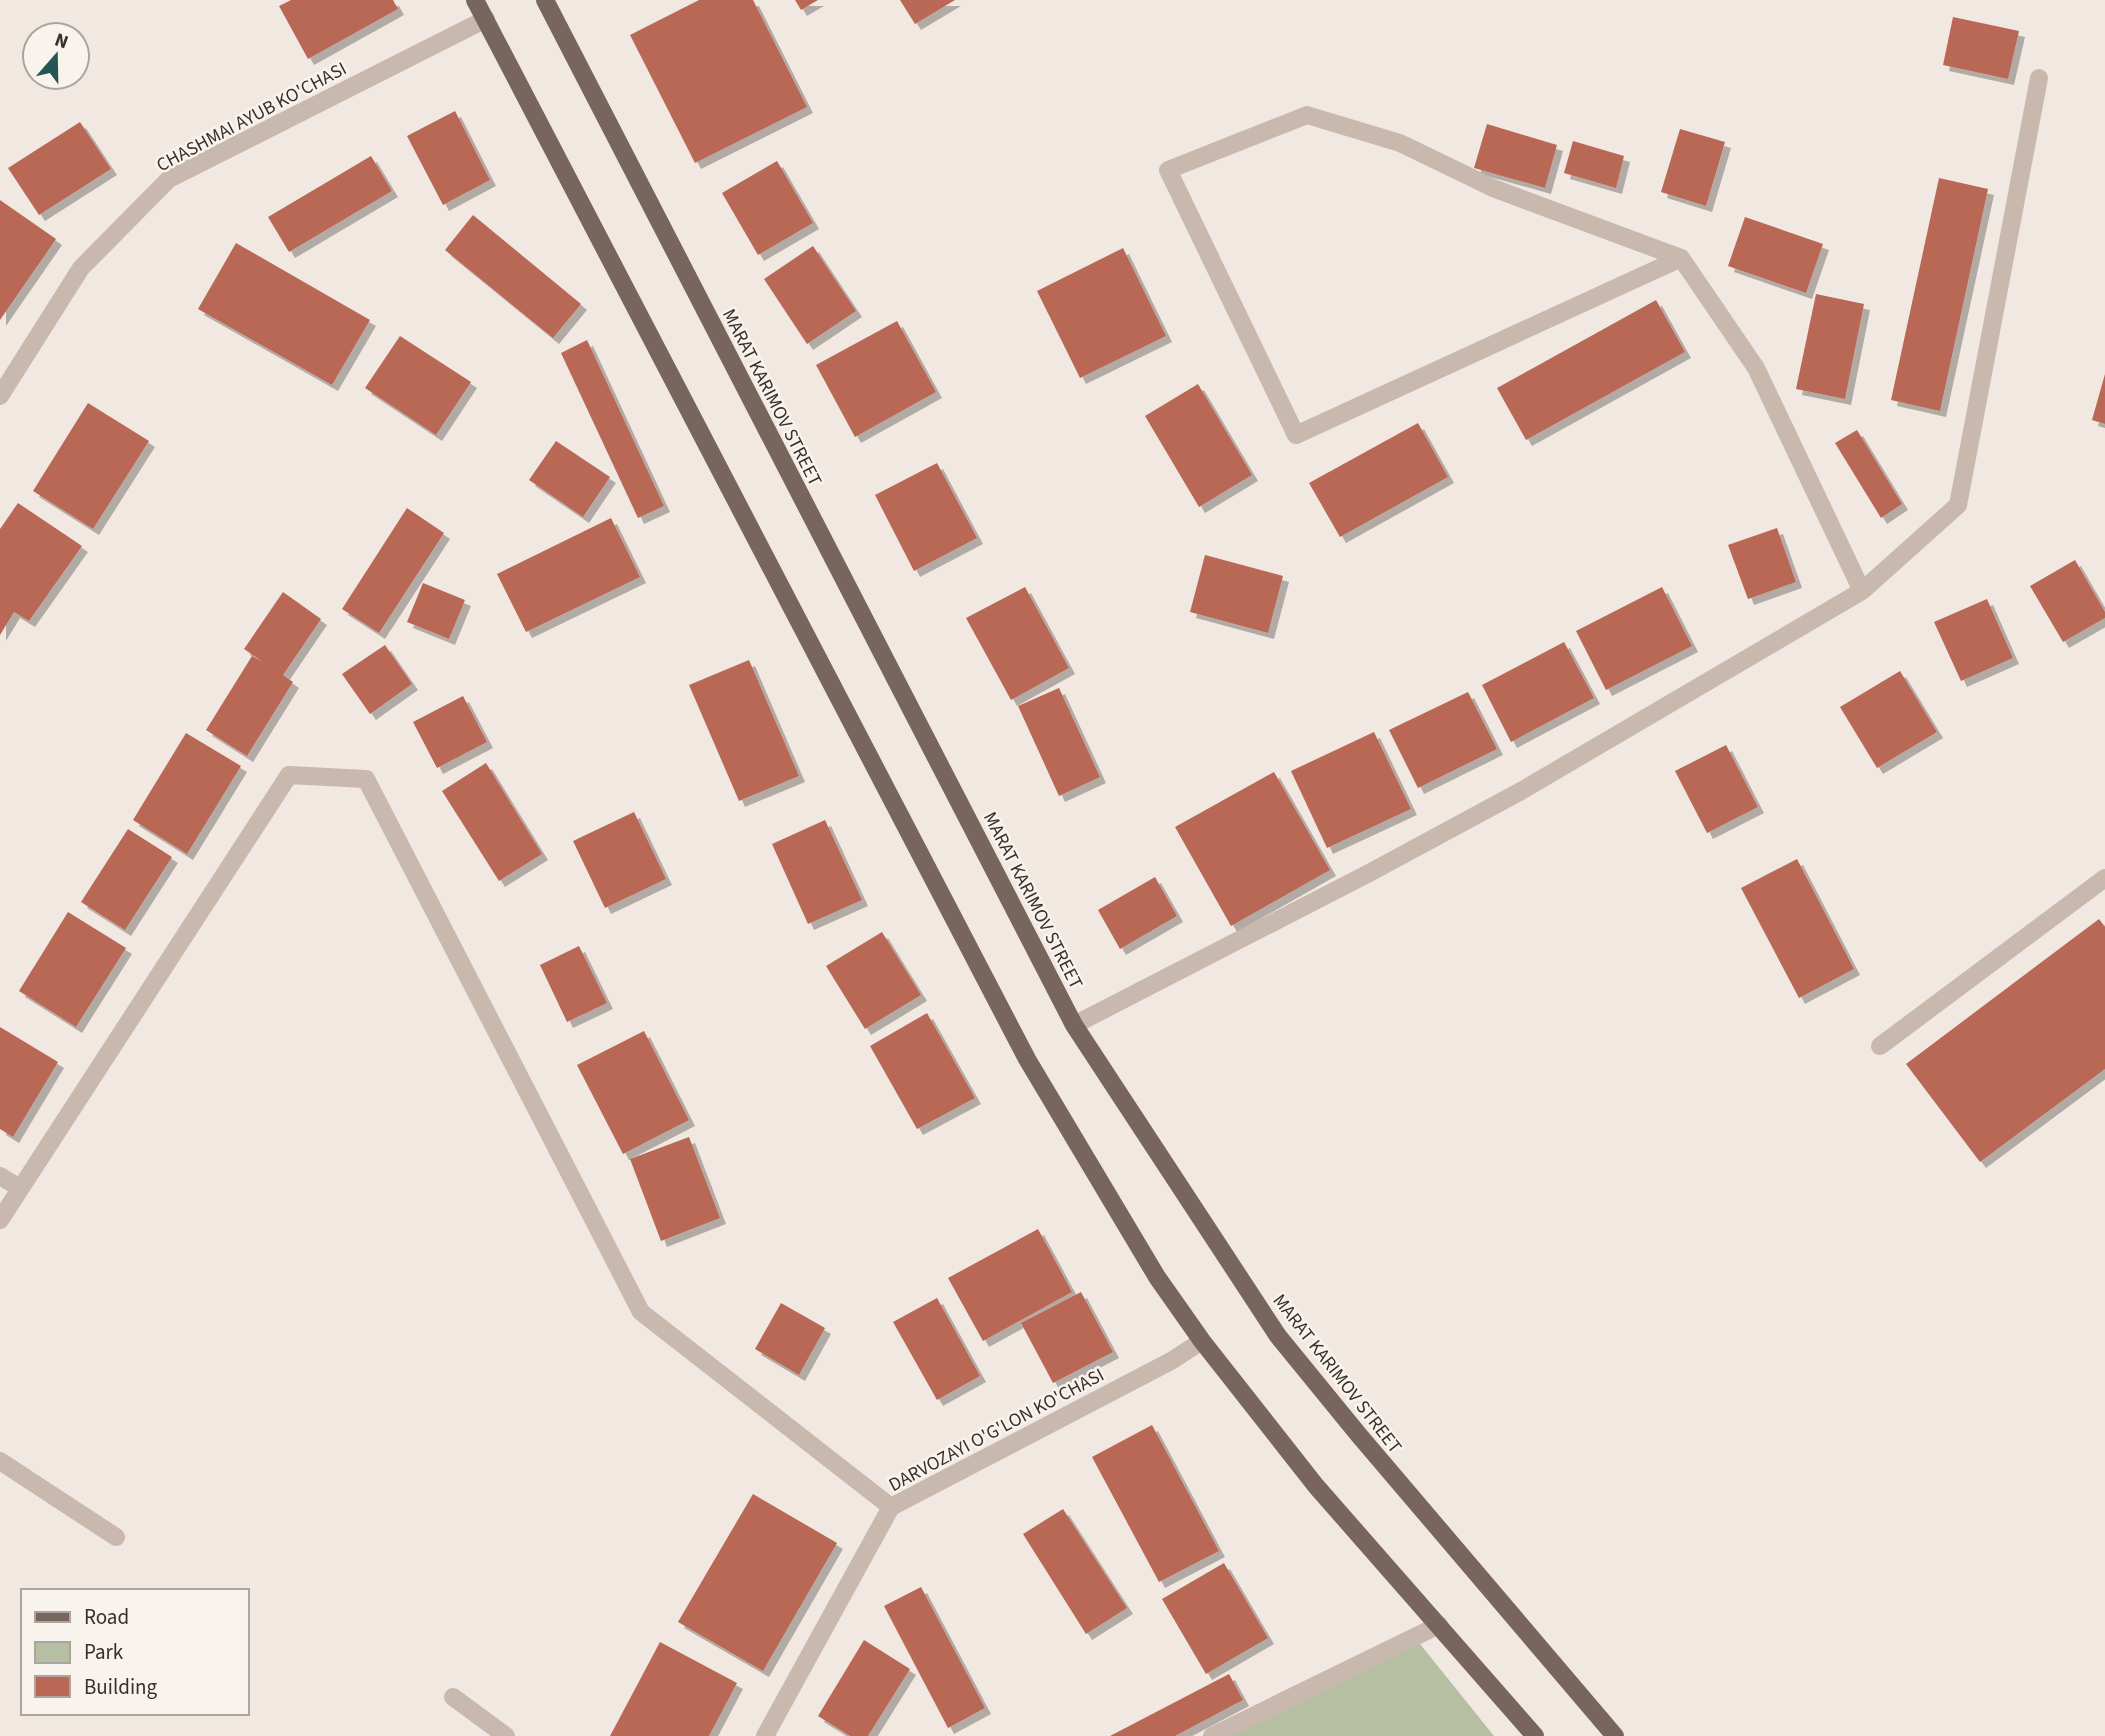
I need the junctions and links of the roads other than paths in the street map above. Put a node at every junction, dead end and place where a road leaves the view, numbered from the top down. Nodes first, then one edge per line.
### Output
1 (475, 0) edge
2 (545, 0) edge
3 (486, 19) junction
4 (2039, 78) dead end
5 (1681, 258) junction
6 (0, 396) edge
7 (1862, 591) junction
8 (2105, 878) edge
9 (1074, 1025) junction
10 (1880, 1046) dead end
11 (0, 1175) edge
12 (20, 1188) junction
13 (0, 1220) edge
14 (1202, 1341) junction
15 (0, 1461) edge
16 (891, 1507) junction
17 (116, 1537) dead end
18 (1439, 1625) junction
19 (453, 1697) dead end
20 (506, 1736) edge
21 (765, 1736) edge
22 (1212, 1736) edge
23 (1535, 1736) edge
24 (1615, 1736) edge

1 - 3 main road
2 - 9 main road, MARAT KARIMOV STREET
3 - 6 street, CHASHMAI AYUB KO'CHASI
3 - 14 main road
4 - 7 street
5 - 5 street
5 - 7 street
7 - 9 street
8 - 10 street
9 - 24 main road, MARAT KARIMOV STREET
11 - 12 street
12 - 13 street
12 - 16 street
14 - 16 street, DARVOZAYI O'G'LON KO'CHASI
14 - 18 main road
15 - 17 street
16 - 21 street, DARVOZAYI O'G'LON KO'CHASI
18 - 22 street
18 - 23 main road
19 - 20 street

